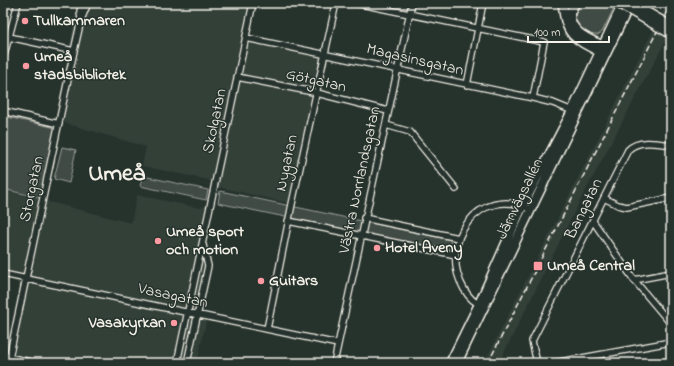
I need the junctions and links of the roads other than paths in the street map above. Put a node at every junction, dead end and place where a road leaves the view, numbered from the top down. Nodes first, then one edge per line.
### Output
1 (18, 3) edge
2 (82, 3) edge
3 (88, 3) edge
4 (253, 3) edge
5 (336, 3) edge
6 (356, 3) edge
7 (412, 3) edge
8 (483, 3) edge
9 (563, 3) edge
10 (575, 3) edge
11 (617, 3) edge
12 (623, 3) edge
13 (631, 3) edge
14 (409, 14) junction
15 (81, 20) junction
16 (671, 26) edge
17 (478, 28) junction
18 (671, 34) edge
19 (9, 37) junction
20 (246, 38) junction
21 (604, 50) junction
22 (74, 51) junction
23 (324, 54) junction
24 (3, 60) edge
25 (397, 69) junction
26 (237, 77) junction
27 (467, 85) junction
28 (316, 94) junction
29 (533, 98) junction
30 (3, 111) edge
31 (388, 111) junction
32 (575, 112) junction
33 (59, 124) junction
34 (386, 125) junction
35 (671, 145) edge
36 (456, 189) dead end
37 (604, 198) junction
38 (671, 198) edge
39 (527, 207) junction
40 (364, 218) junction
41 (288, 221) junction
42 (593, 221) junction
43 (360, 237) junction
44 (458, 238) junction
45 (202, 244) junction
46 (456, 255) junction
47 (671, 272) edge
48 (3, 274) edge
49 (26, 279) junction
50 (634, 280) junction
51 (482, 305) junction
52 (188, 312) junction
53 (198, 314) junction
54 (671, 324) edge
55 (266, 329) junction
56 (671, 342) edge
57 (338, 344) junction
58 (6, 359) edge
59 (34, 363) edge
60 (177, 363) edge
61 (187, 363) edge
62 (334, 363) edge
63 (450, 363) edge
64 (457, 363) edge
65 (537, 363) edge
66 (554, 363) edge

1 - 19 street
2 - 15 street, Storgatan
3 - 15 street, Storgatan
4 - 20 street, Skolgatan
5 - 23 street, Nygatan
6 - 14 street
7 - 14 street, Västra Norrlandsgatan
8 - 17 street
9 - 21 main road
10 - 21 main road
11 - 18 main road, bridge
12 - 21 main road
13 - 16 main road, bridge
13 - 21 main road
14 - 17 street
14 - 25 street, Västra Norrlandsgatan
15 - 22 street, Storgatan
17 - 27 street
17 - 29 street
19 - 22 street
19 - 24 street
20 - 23 street, Magasinsgatan
20 - 26 street, Skolgatan
21 - 32 main road, Järnvägsallén
22 - 33 street, Storgatan
23 - 25 street, Magasinsgatan
23 - 28 street, Nygatan
25 - 27 street, Magasinsgatan
25 - 31 street, Västra Norrlandsgatan
26 - 28 street, Götgatan
26 - 45 street, Skolgatan
27 - 29 street, Magasinsgatan
28 - 31 street, Götgatan
28 - 41 street, Nygatan
29 - 32 street, Magasinsgatan
30 - 33 street
31 - 34 street, Västra Norrlandsgatan
32 - 39 main road, Järnvägsallén
33 - 49 street, Storgatan
34 - 36 street
34 - 40 street, Västra Norrlandsgatan
35 - 37 street, Bangatan
37 - 38 street
37 - 42 street, Bangatan
39 - 44 street
39 - 51 main road, Järnvägsallén
40 - 43 street, Västra Norrlandsgatan
40 - 44 street
41 - 43 street
41 - 55 street, Nygatan
42 - 50 street
42 - 65 street, Bangatan
43 - 46 street
43 - 57 street, Västra Norrlandsgatan
44 - 46 street
45 - 52 street, Skolgatan
45 - 53 street, Skolgatan
46 - 51 street
47 - 50 street
48 - 49 street, Vasagatan
49 - 52 street, Vasagatan
49 - 58 street, Storgatan
50 - 54 street
51 - 63 main road, Järnvägsallén
51 - 64 main road, Järnvägsallén
52 - 53 street, Vasagatan
52 - 60 street, Skolgatan
53 - 55 street, Vasagatan
53 - 61 street, Skolgatan
55 - 57 street, Vasagatan
56 - 66 street
57 - 62 street, Västra Norrlandsgatan
58 - 59 street

